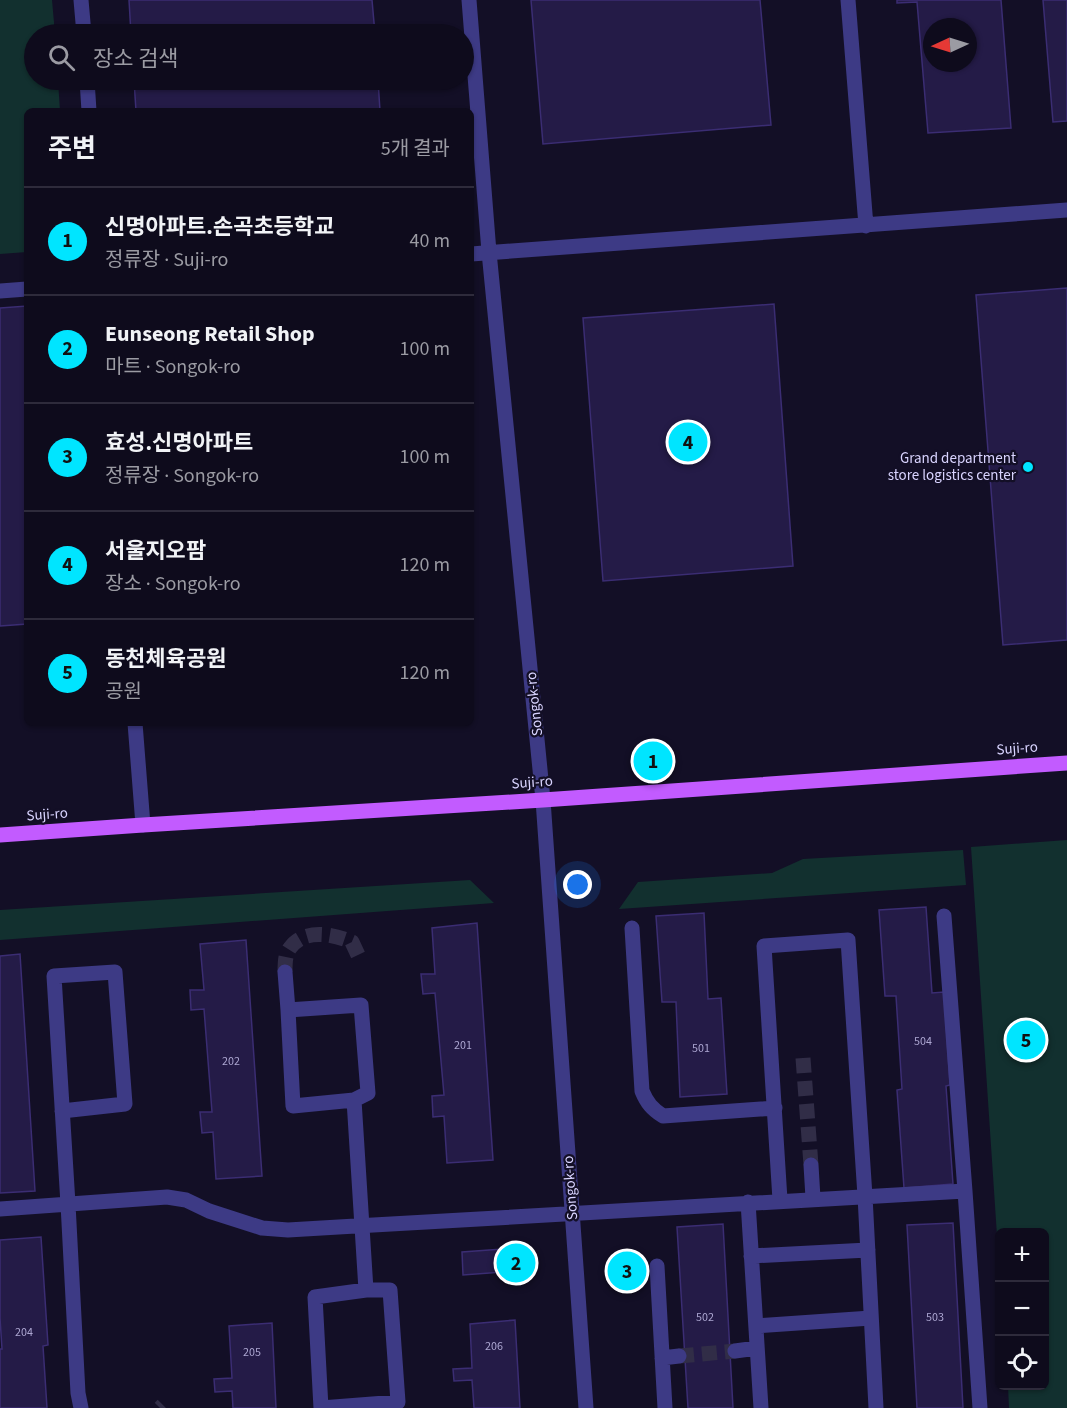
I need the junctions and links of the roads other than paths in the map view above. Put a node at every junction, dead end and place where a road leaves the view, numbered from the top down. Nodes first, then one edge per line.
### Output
1 (81, 0) edge
2 (469, 0) edge
3 (848, 0) edge
4 (83, 24) edge
5 (471, 24) edge
6 (474, 63) edge
7 (88, 90) edge
8 (89, 108) edge
9 (1067, 210) edge
10 (866, 226) junction
11 (489, 252) junction
12 (474, 254) edge
13 (24, 289) edge
14 (0, 291) edge
15 (135, 726) edge
16 (1067, 763) edge
17 (543, 800) junction
18 (143, 825) junction
19 (0, 835) edge
20 (944, 916) dead end
21 (632, 928) dead end
22 (285, 972) tunnel mouth
23 (288, 1010) junction
24 (354, 1100) junction
25 (775, 1108) junction
26 (62, 1111) junction
27 (811, 1165) tunnel mouth
28 (965, 1191) junction
29 (865, 1196) junction
30 (813, 1198) junction
31 (780, 1200) junction
32 (748, 1202) junction
33 (68, 1204) junction
34 (0, 1209) edge
35 (572, 1214) junction
36 (361, 1226) junction
37 (868, 1250) junction
38 (751, 1256) junction
39 (657, 1266) dead end
40 (366, 1290) junction
41 (872, 1318) junction
42 (756, 1326) junction
43 (757, 1348) junction
44 (735, 1351) tunnel mouth
45 (679, 1356) tunnel mouth
46 (662, 1358) junction
47 (81, 1408) edge
48 (586, 1408) edge
49 (666, 1408) edge
50 (761, 1408) edge
51 (876, 1408) edge
52 (980, 1408) edge

1 - 4 street
2 - 5 street, Songok-ro
3 - 10 street
6 - 11 street, Songok-ro
7 - 8 street
9 - 10 street
10 - 11 street
11 - 12 street
11 - 17 street, Songok-ro
13 - 14 street
15 - 18 street
16 - 17 main road, Suji-ro
17 - 18 main road, Suji-ro
17 - 35 street, Songok-ro
18 - 19 main road, Suji-ro
20 - 28 street
21 - 25 street
22 - 23 street
23 - 24 street
23 - 24 street
24 - 36 street
25 - 29 street
25 - 31 street
26 - 26 street
26 - 33 street
27 - 30 street
28 - 29 street
28 - 52 street
29 - 30 street
29 - 37 street
30 - 31 street
31 - 32 street
32 - 35 street
32 - 38 street
33 - 34 street
33 - 36 street
33 - 47 street
35 - 36 street
35 - 48 street, Songok-ro
36 - 40 street
37 - 38 street
37 - 41 street
38 - 42 street
39 - 46 street
40 - 40 street
41 - 42 street
41 - 51 street
42 - 43 street
43 - 44 street
43 - 50 street
45 - 46 street
46 - 49 street

